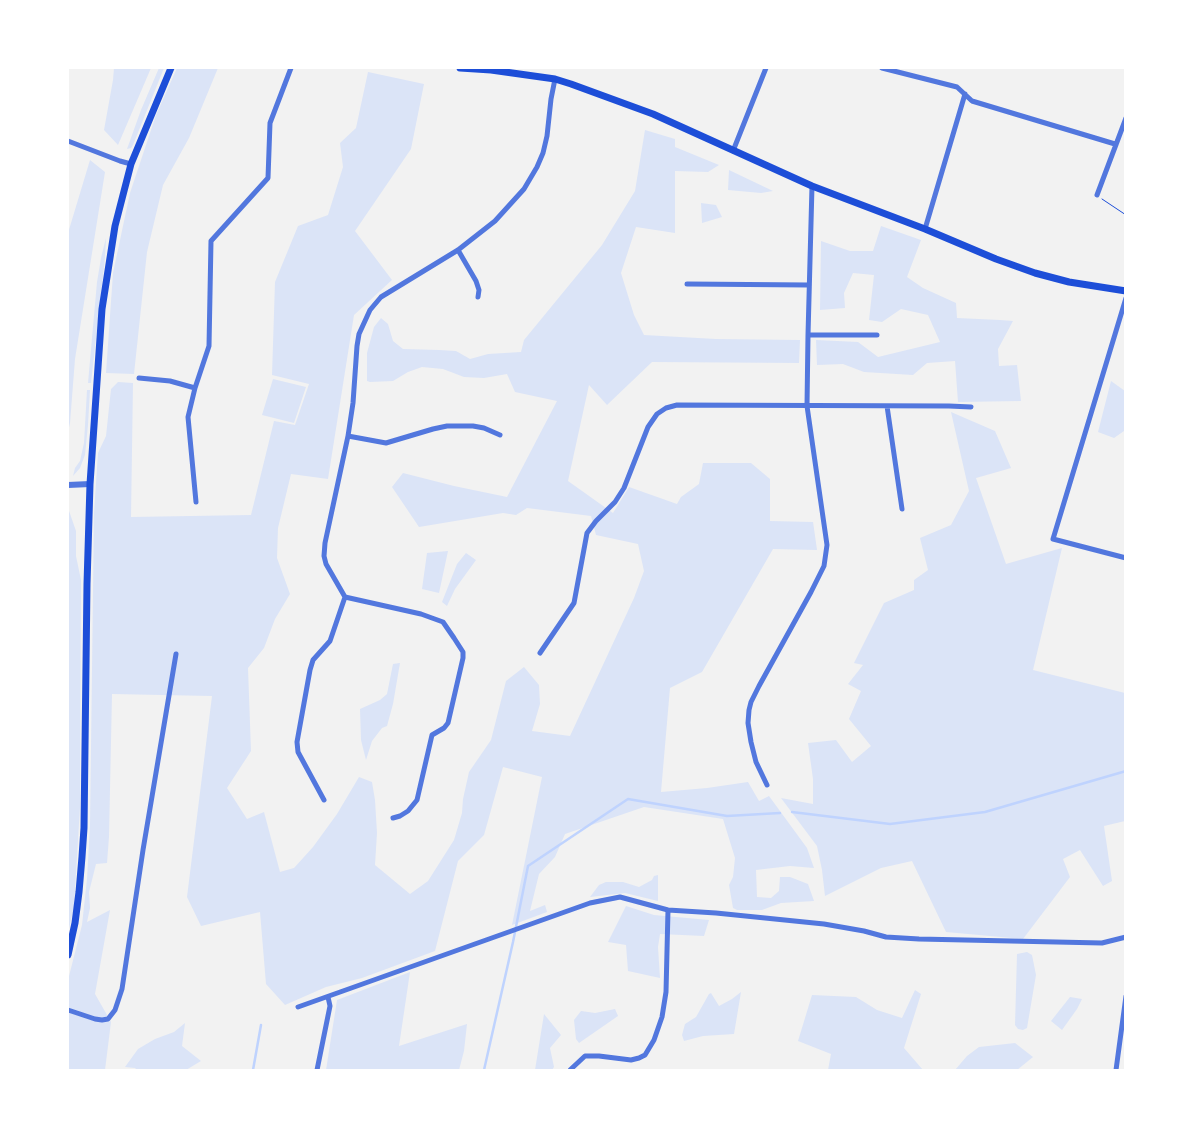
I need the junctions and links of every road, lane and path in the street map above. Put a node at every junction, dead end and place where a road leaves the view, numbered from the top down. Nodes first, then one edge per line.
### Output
1 (171, 68) edge
2 (291, 68) edge
3 (460, 68) edge
4 (766, 68) edge
5 (882, 68) edge
6 (555, 79) junction
7 (965, 94) junction
8 (1126, 118) edge
9 (68, 141) edge
10 (1116, 144) junction
11 (734, 150) junction
12 (131, 164) junction
13 (812, 186) junction
14 (1097, 195) joint
15 (1126, 215) edge
16 (925, 229) junction
17 (458, 250) junction
18 (687, 284) dead end
19 (809, 286) junction
20 (1126, 291) edge
21 (478, 297) dead end
22 (1126, 298) edge
23 (808, 335) junction
24 (877, 335) dead end
25 (139, 378) dead end
26 (195, 388) junction
27 (807, 406) junction
28 (887, 406) junction
29 (971, 407) dead end
30 (500, 435) dead end
31 (348, 436) junction
32 (90, 484) junction
33 (68, 485) edge
34 (196, 502) dead end
35 (902, 509) dead end
36 (1126, 558) edge
37 (345, 597) junction
38 (540, 653) dead end
39 (176, 654) dead end
40 (766, 785) dead end
41 (324, 800) dead end
42 (393, 818) dead end
43 (668, 910) junction
44 (1126, 937) edge
45 (68, 956) edge
46 (1126, 996) edge
47 (328, 997) junction
48 (298, 1007) dead end
49 (68, 1010) edge
50 (317, 1070) edge
51 (570, 1070) edge
52 (1116, 1070) edge

1 - 12 main road
2 - 26 street
3 - 6 main road
4 - 11 street
5 - 7 street
6 - 11 main road
6 - 17 street
7 - 10 street
7 - 16 street
8 - 10 street
9 - 12 street
10 - 14 street
11 - 13 main road
12 - 32 main road
13 - 16 main road
13 - 19 street
14 - 15 path
16 - 20 main road
17 - 21 street
17 - 31 street
18 - 19 street
19 - 23 street
22 - 36 street
23 - 24 street
23 - 27 street
25 - 26 street
26 - 34 street
27 - 28 street
27 - 38 street
27 - 40 street
28 - 29 street
28 - 35 street
30 - 31 street
31 - 37 street
32 - 33 street
32 - 45 main road
37 - 41 street
37 - 42 street
39 - 49 street
43 - 44 street
43 - 47 street
43 - 51 street
46 - 52 street
47 - 48 street
47 - 50 street

